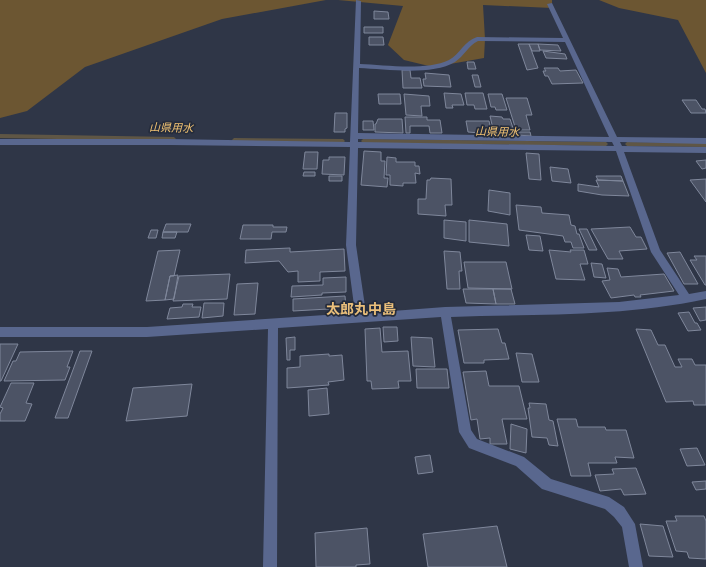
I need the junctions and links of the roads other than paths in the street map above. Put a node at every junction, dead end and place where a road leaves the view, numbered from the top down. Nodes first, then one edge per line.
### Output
1 (358, 1) dead end
2 (550, 4) dead end
3 (568, 40) junction
4 (356, 66) junction
5 (614, 139) junction
6 (706, 140) edge
7 (354, 141) junction
8 (0, 142) edge
9 (619, 149) junction
10 (706, 150) edge
11 (706, 295) edge
12 (687, 299) junction
13 (445, 312) junction
14 (361, 316) junction
15 (273, 323) junction
16 (0, 332) edge
17 (270, 567) edge
18 (636, 567) edge

1 - 4 street
2 - 3 street
3 - 4 street
3 - 5 street
4 - 7 street
5 - 6 street
5 - 7 street
5 - 9 street
7 - 8 street
7 - 9 street
7 - 14 street
9 - 10 street
9 - 12 street
11 - 12 street
12 - 13 street
13 - 14 street
13 - 18 street
14 - 15 street
15 - 16 street
15 - 17 street

